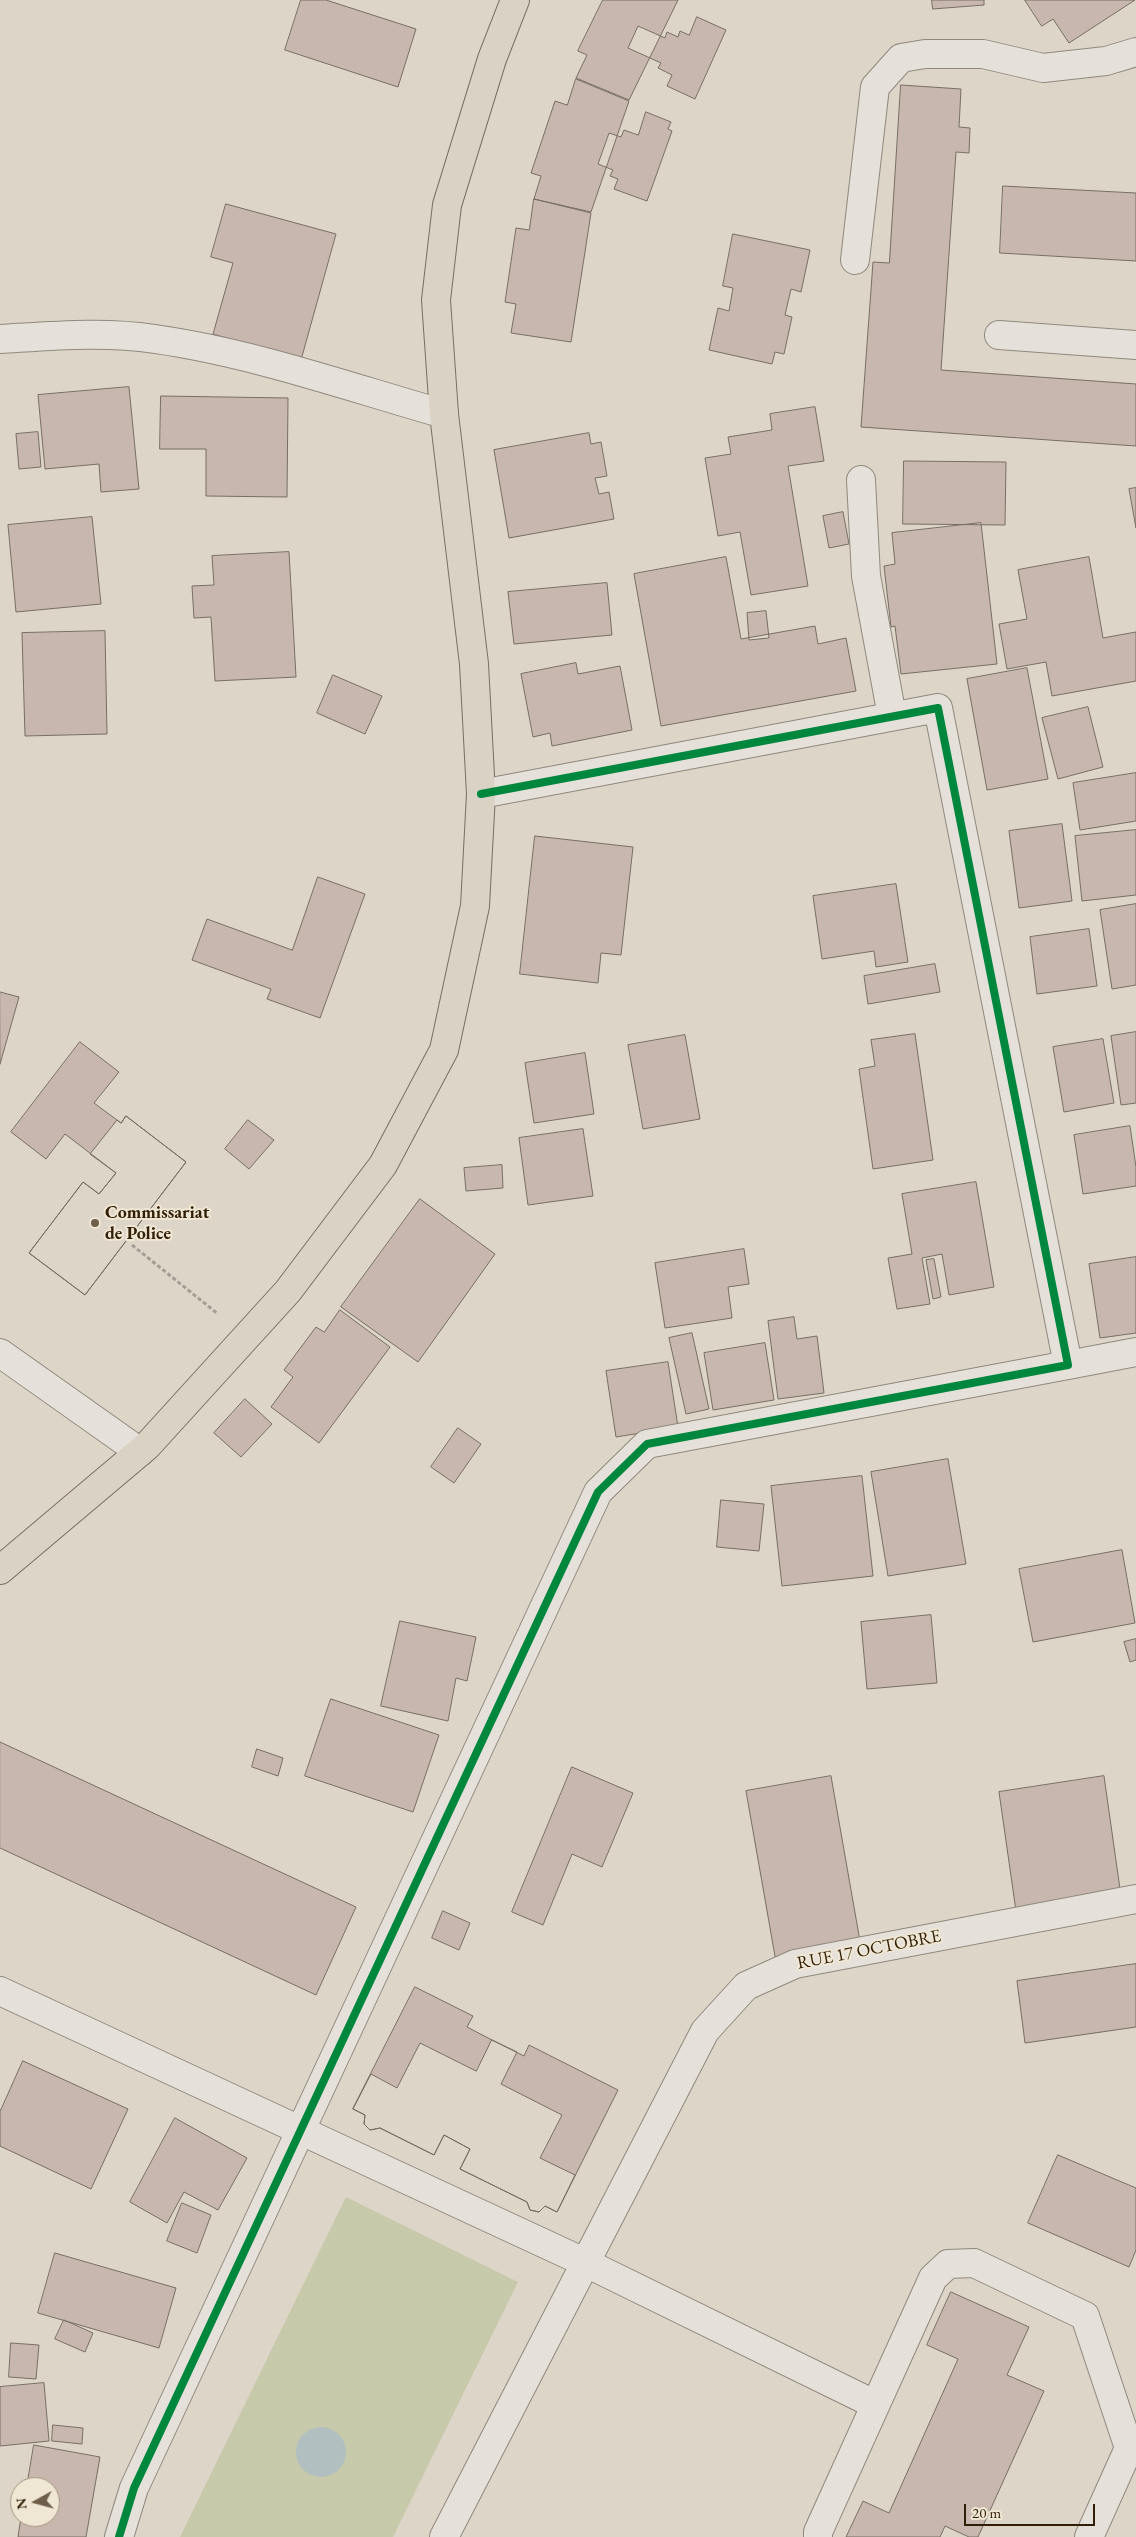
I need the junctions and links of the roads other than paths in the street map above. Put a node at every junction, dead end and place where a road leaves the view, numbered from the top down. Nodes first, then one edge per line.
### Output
1 (515, 0) edge
2 (1136, 52) edge
3 (855, 260) dead end
4 (999, 335) dead end
5 (0, 339) edge
6 (1136, 345) edge
7 (444, 414) junction
8 (860, 480) dead end
9 (892, 716) junction
10 (482, 794) junction
11 (1136, 1352) edge
12 (0, 1353) edge
13 (1068, 1365) junction
14 (140, 1452) junction
15 (0, 1570) edge
16 (1136, 1899) edge
17 (0, 1991) edge
18 (301, 2130) junction
19 (584, 2262) junction
20 (874, 2404) junction
21 (119, 2537) edge
22 (444, 2537) edge
23 (818, 2537) edge
24 (1090, 2537) edge

1 - 7 main road
2 - 3 street
4 - 6 street
5 - 7 street
7 - 10 main road
8 - 9 street
9 - 10 street
9 - 13 street
10 - 14 main road
11 - 13 street
12 - 14 street
13 - 18 street
14 - 15 main road
16 - 19 street, RUE 17 OCTOBRE
17 - 18 street
18 - 19 street
18 - 21 street
19 - 20 street
19 - 22 street, RUE 17 OCTOBRE
20 - 23 street
20 - 24 street

